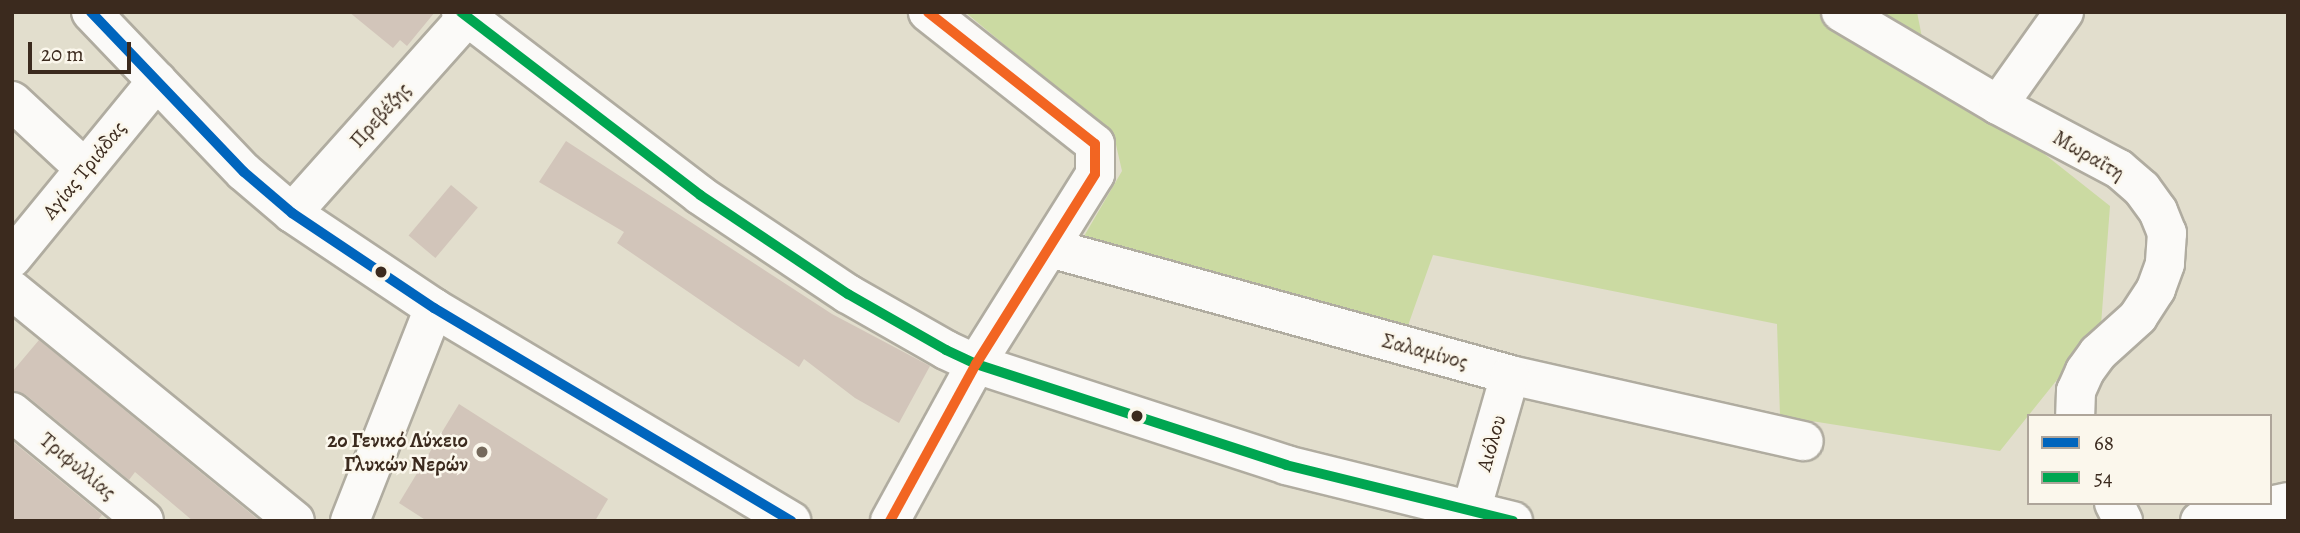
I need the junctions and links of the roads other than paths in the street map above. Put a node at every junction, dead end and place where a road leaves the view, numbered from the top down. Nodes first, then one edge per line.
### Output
1 (91, 12) edge
2 (928, 12) edge
3 (1841, 12) edge
4 (2064, 12) edge
5 (464, 15) edge
6 (157, 81) junction
7 (12, 101) edge
8 (1998, 104) junction
9 (85, 168) junction
10 (292, 213) junction
11 (1050, 248) junction
12 (12, 258) edge
13 (12, 290) edge
14 (434, 308) junction
15 (976, 364) junction
16 (1510, 375) junction
17 (12, 412) edge
18 (2075, 414) edge
19 (1804, 441) dead end
20 (2288, 502) edge
21 (2115, 505) edge
22 (1471, 512) junction
23 (144, 521) edge
24 (295, 521) edge
25 (350, 521) edge
26 (791, 521) edge
27 (890, 521) edge
28 (1513, 521) edge
29 (2123, 521) edge
30 (2200, 521) edge

1 - 6 street
2 - 11 street
3 - 8 street, Μωραΐτη
4 - 8 street
5 - 10 street, Πρεβέζης
5 - 15 street
6 - 9 street, Αγίας Τριάδας
6 - 10 street
7 - 9 street
8 - 18 street, Μωραΐτη
9 - 12 street, Αγίας Τριάδας
10 - 14 street
11 - 15 street
11 - 16 street, Σαλαμίνος
13 - 24 street
14 - 25 street
14 - 26 street
15 - 22 street
15 - 27 street
16 - 19 street, Σαλαμίνος
16 - 22 street, Αιόλου
17 - 23 street, Τριφυλλίας
20 - 30 street
21 - 29 street
22 - 28 street

